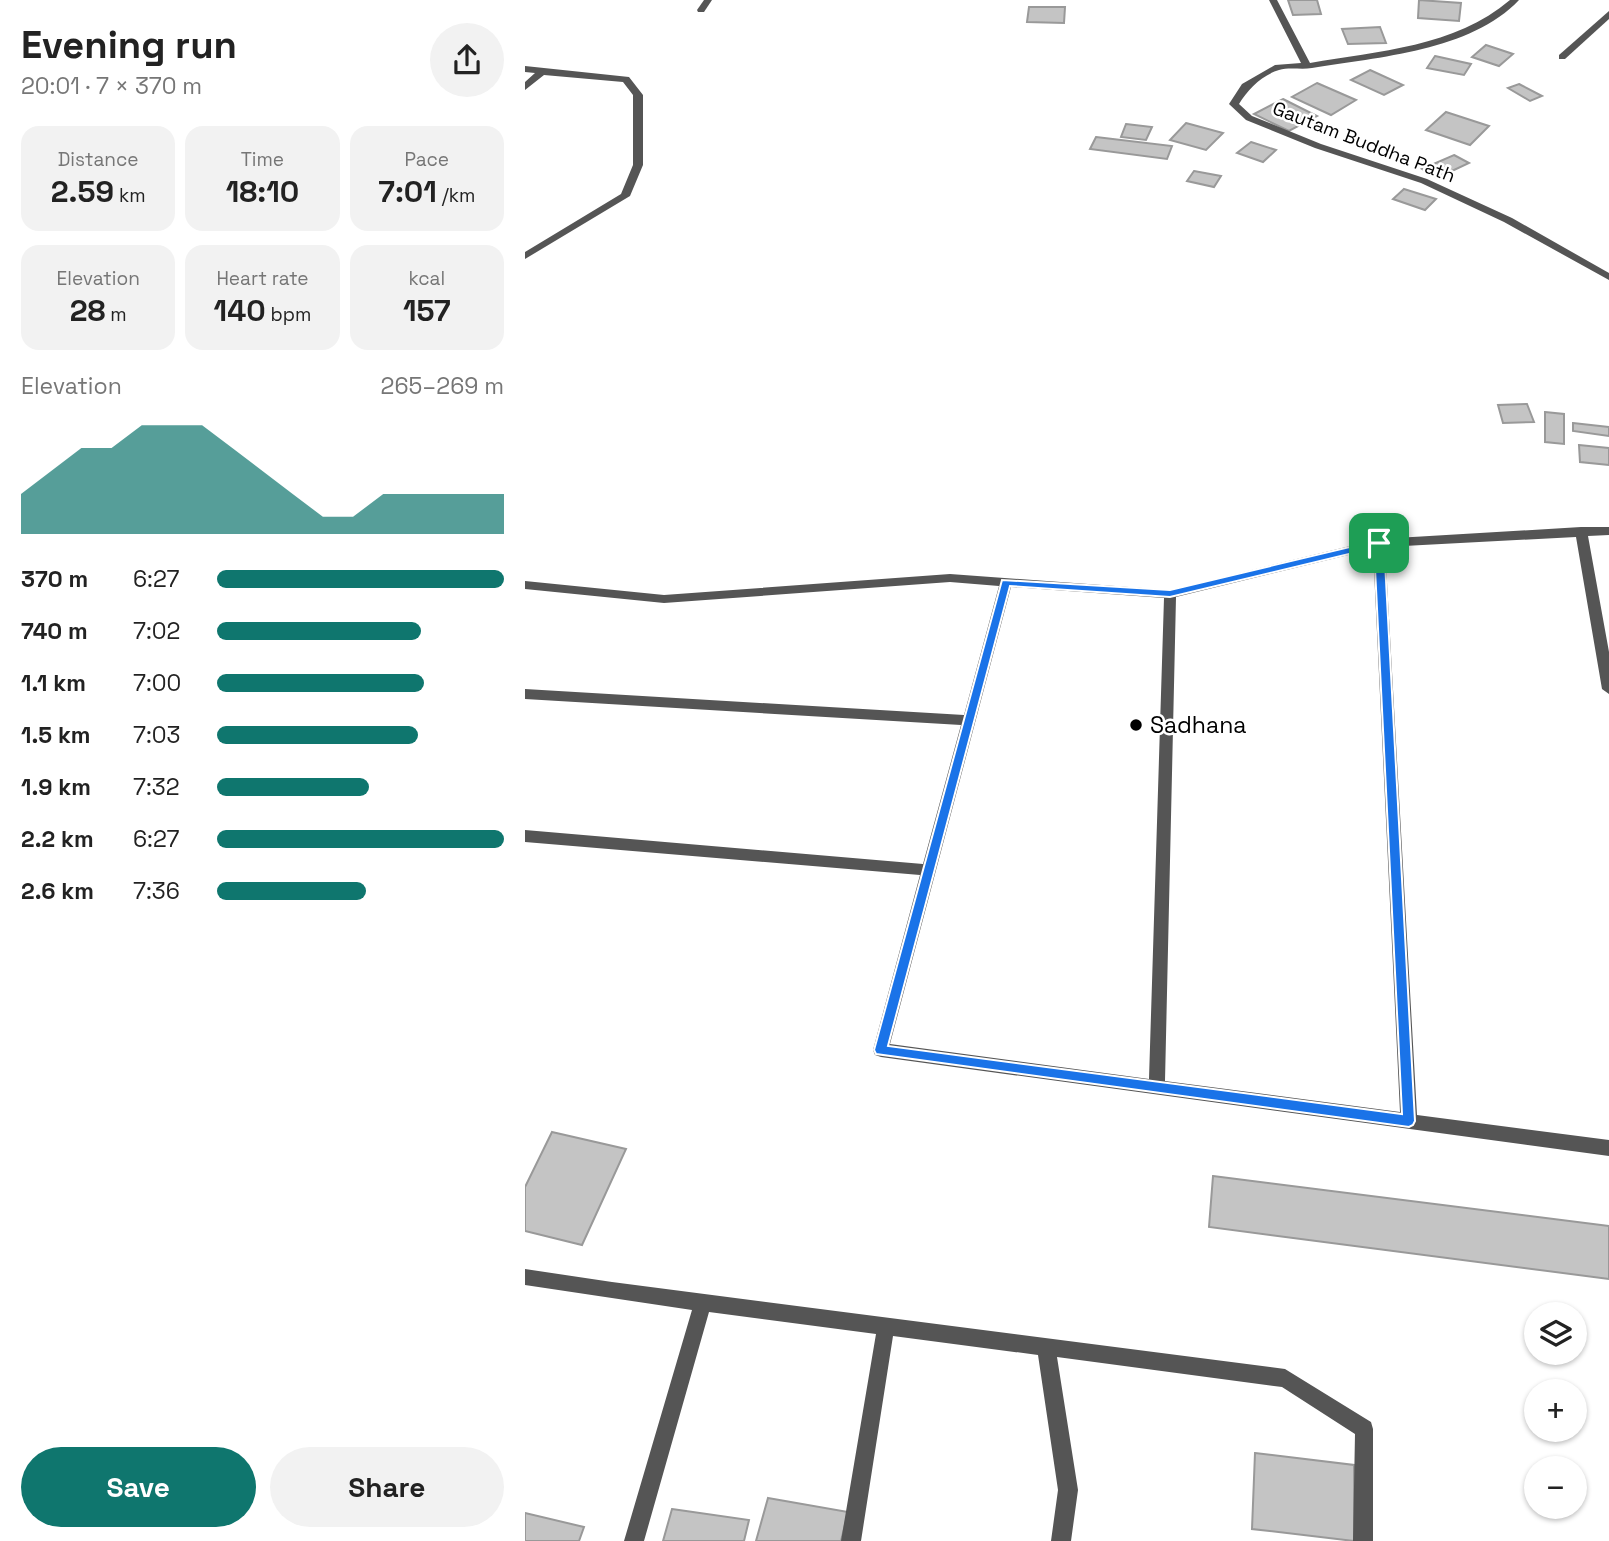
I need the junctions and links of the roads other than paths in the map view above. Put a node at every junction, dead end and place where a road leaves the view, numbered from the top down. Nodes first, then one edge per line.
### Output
1 (708, 0) edge
2 (1273, 0) edge
3 (1514, 0) edge
4 (701, 10) dead end
5 (1609, 14) edge
6 (1562, 57) dead end
7 (1307, 65) junction
8 (525, 69) edge
9 (542, 72) junction
10 (525, 87) edge
11 (525, 256) edge
12 (1609, 277) edge
13 (1581, 531) junction
14 (1609, 531) edge
15 (1379, 543) junction
16 (1006, 582) junction
17 (525, 585) edge
18 (1170, 594) junction
19 (1609, 689) edge
20 (525, 694) edge
21 (968, 720) junction
22 (525, 836) edge
23 (929, 870) junction
24 (1157, 1088) junction
25 (1409, 1121) junction
26 (1609, 1148) edge
27 (525, 1277) edge
28 (703, 1303) junction
29 (886, 1327) junction
30 (1046, 1347) junction
31 (634, 1541) edge
32 (851, 1541) edge
33 (1061, 1541) edge
34 (1363, 1541) edge

1 - 4 street
2 - 7 street
3 - 7 street, Gautam Buddha Path
5 - 6 street
7 - 12 street, Gautam Buddha Path
8 - 9 street
9 - 10 street
9 - 11 street
13 - 14 street
13 - 15 street
13 - 19 street
15 - 18 street
15 - 25 street
16 - 17 street
16 - 18 street
16 - 21 street
18 - 24 street
20 - 21 street
21 - 23 street
22 - 23 street
23 - 24 street
24 - 25 street
25 - 26 street
27 - 28 street
28 - 29 street
28 - 31 street
29 - 30 street
29 - 32 street
30 - 33 street
30 - 34 street

